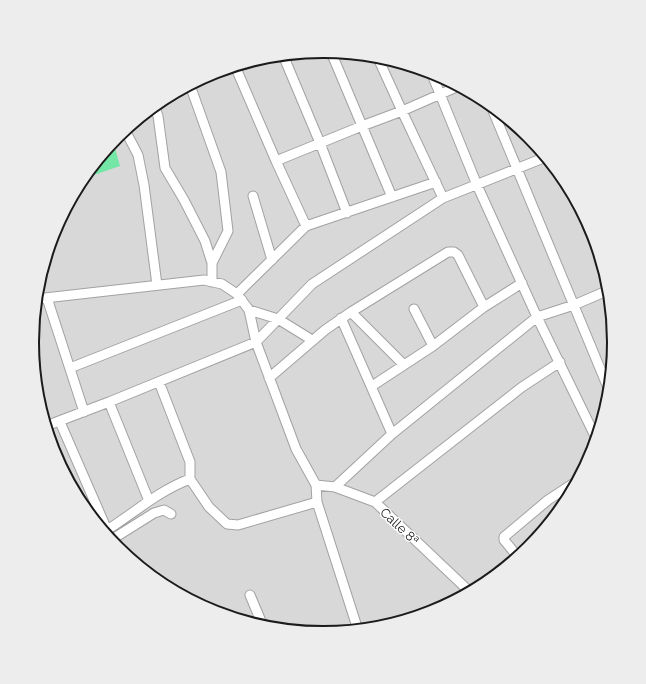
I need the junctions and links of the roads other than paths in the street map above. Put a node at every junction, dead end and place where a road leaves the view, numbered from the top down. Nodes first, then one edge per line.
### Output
1 (334, 59) edge
2 (285, 60) edge
3 (381, 64) edge
4 (237, 71) edge
5 (435, 81) edge
6 (452, 89) edge
7 (192, 90) edge
8 (440, 94) junction
9 (402, 111) junction
10 (156, 112) edge
11 (496, 117) edge
12 (362, 126) junction
13 (128, 136) edge
14 (320, 143) junction
15 (540, 159) edge
16 (276, 161) junction
17 (518, 169) junction
18 (436, 182) junction
19 (477, 185) junction
20 (253, 196) dead end
21 (392, 197) junction
22 (443, 198) junction
23 (346, 213) junction
24 (306, 226) junction
25 (272, 260) junction
26 (212, 263) junction
27 (212, 282) junction
28 (522, 283) junction
29 (157, 285) junction
30 (603, 293) edge
31 (239, 297) junction
32 (42, 298) edge
33 (47, 298) junction
34 (574, 305) junction
35 (484, 307) junction
36 (414, 309) dead end
37 (249, 310) junction
38 (351, 312) junction
39 (537, 317) junction
40 (341, 318) junction
41 (278, 319) junction
42 (312, 340) junction
43 (256, 342) junction
44 (433, 346) junction
45 (560, 362) junction
46 (404, 365) junction
47 (70, 368) junction
48 (269, 378) junction
49 (605, 380) edge
50 (160, 382) junction
51 (372, 386) junction
52 (110, 402) junction
53 (84, 412) junction
54 (60, 422) junction
55 (51, 424) edge
56 (593, 431) edge
57 (392, 434) junction
58 (190, 479) junction
59 (316, 485) junction
60 (335, 487) junction
61 (567, 488) edge
62 (149, 501) junction
63 (317, 502) junction
64 (375, 502) junction
65 (171, 514) dead end
66 (101, 518) edge
67 (109, 529) edge
68 (116, 537) edge
69 (514, 552) edge
70 (465, 588) edge
71 (250, 595) dead end
72 (259, 619) edge
73 (356, 624) edge

1 - 12 street
2 - 14 street
3 - 9 street
4 - 16 street
5 - 8 street
6 - 8 street
7 - 26 street
8 - 9 street
8 - 19 street
9 - 12 street
9 - 18 street
10 - 26 street
11 - 17 street
12 - 14 street
12 - 21 street
13 - 29 street
14 - 16 street
14 - 23 street
15 - 17 street
16 - 24 street
17 - 19 street
17 - 34 street
18 - 21 street
18 - 22 street
19 - 22 street
19 - 28 street
20 - 25 street
21 - 23 street
22 - 41 street
23 - 24 street
24 - 25 street
25 - 31 street
26 - 27 street
27 - 29 street
27 - 31 street
28 - 35 street
28 - 39 street
29 - 33 street
30 - 34 street
31 - 37 street
31 - 47 street
32 - 33 street
33 - 47 street
34 - 39 street
34 - 49 street
35 - 38 street
35 - 44 street
36 - 44 street
37 - 41 street
37 - 43 street
38 - 40 street
38 - 46 street
39 - 45 street
39 - 57 street
40 - 42 street
40 - 51 street
41 - 42 street
41 - 43 street
42 - 48 street
43 - 48 street
43 - 50 street
44 - 46 street
45 - 56 street
45 - 64 street
46 - 51 street
47 - 53 street
48 - 59 street
50 - 52 street
50 - 58 street
51 - 57 street
52 - 53 street
52 - 62 street
53 - 54 street
54 - 55 street
54 - 66 street
57 - 60 street
58 - 62 street
58 - 63 street
59 - 60 street, Calle 8ª
59 - 63 street
60 - 64 street, Calle 8ª
61 - 69 street
62 - 67 street
63 - 73 street
64 - 70 street, Calle 8ª
65 - 68 street
71 - 72 street

